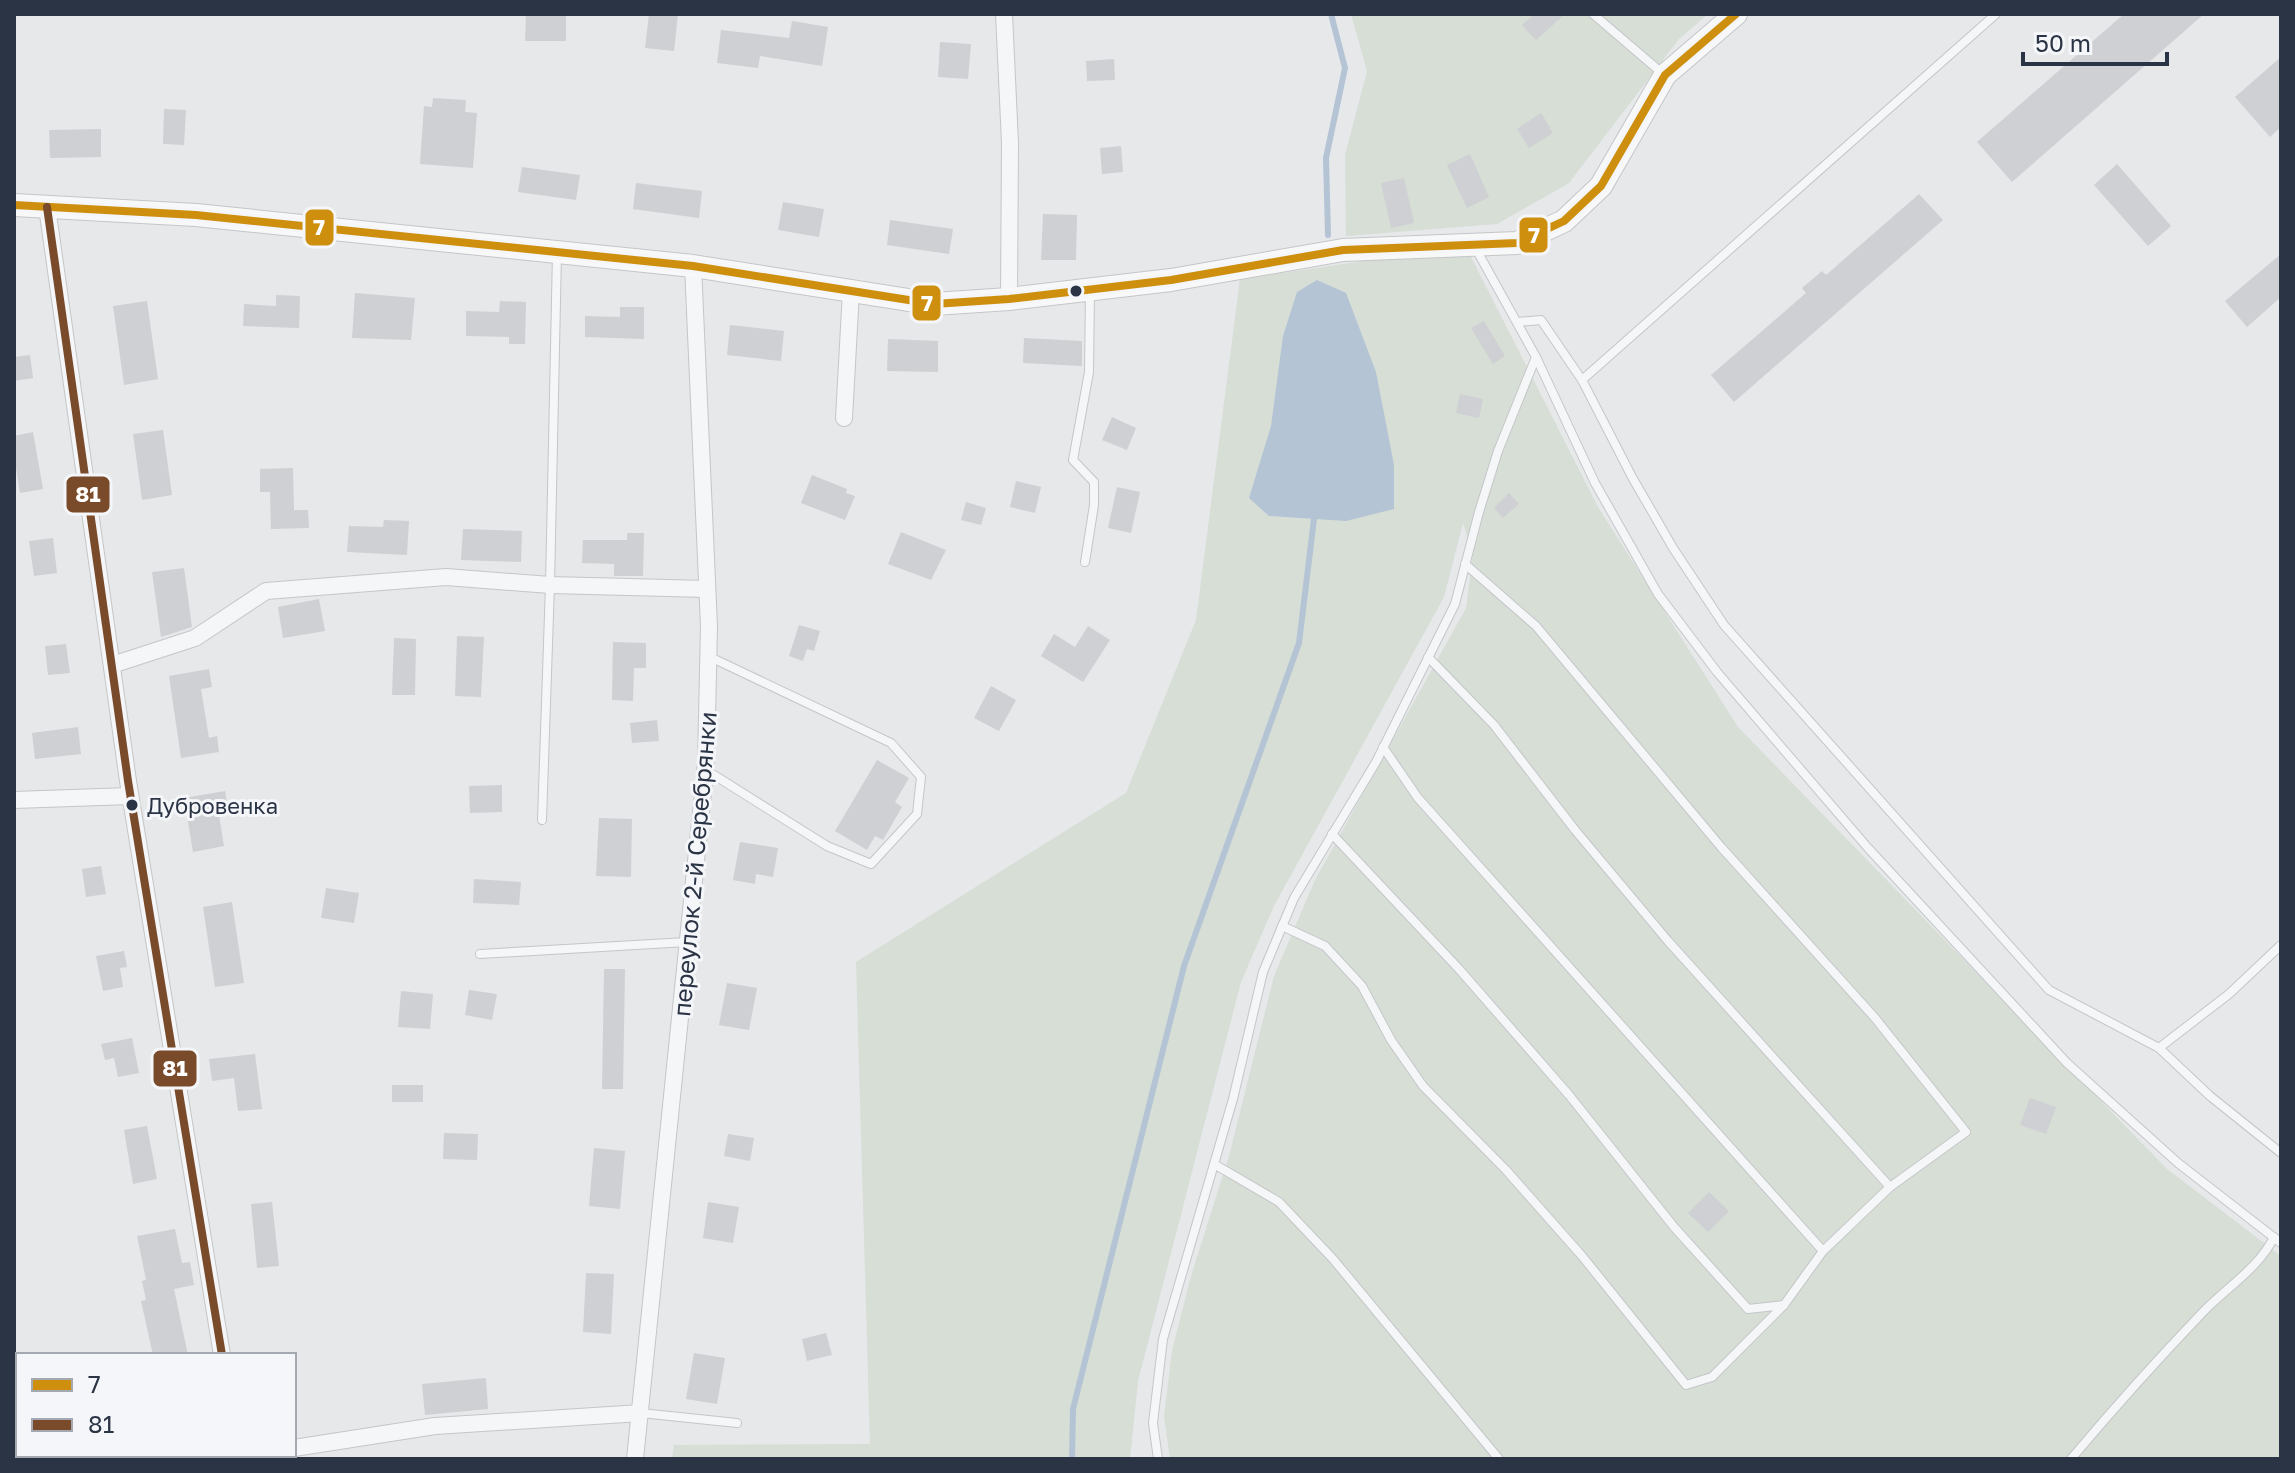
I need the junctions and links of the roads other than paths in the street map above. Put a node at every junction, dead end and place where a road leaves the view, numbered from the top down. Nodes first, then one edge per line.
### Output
1 (1004, 14) edge
2 (1593, 14) edge
3 (1736, 14) edge
4 (1996, 14) edge
5 (1665, 75) junction
6 (14, 205) edge
7 (47, 207) junction
8 (1474, 245) junction
9 (557, 252) junction
10 (693, 266) junction
11 (1090, 290) junction
12 (851, 291) junction
13 (1009, 299) junction
14 (1517, 322) junction
15 (1536, 357) junction
16 (1582, 380) junction
17 (844, 418) dead end
18 (1085, 562) dead end
19 (1465, 564) junction
20 (550, 585) junction
21 (707, 589) junction
22 (708, 656) junction
23 (1428, 657) junction
24 (112, 665) junction
25 (1383, 747) junction
26 (705, 769) junction
27 (130, 796) junction
28 (14, 800) edge
29 (542, 820) dead end
30 (1332, 834) junction
31 (1282, 926) junction
32 (688, 942) junction
33 (2281, 945) edge
34 (480, 954) dead end
35 (2159, 1048) junction
36 (2281, 1153) edge
37 (1214, 1164) junction
38 (1890, 1187) junction
39 (2278, 1240) edge
40 (1823, 1251) junction
41 (1784, 1305) junction
42 (222, 1353) edge
43 (641, 1413) junction
44 (737, 1423) dead end
45 (296, 1448) edge
46 (635, 1459) edge
47 (1158, 1459) edge
48 (1499, 1459) edge
49 (2071, 1459) edge

1 - 13 street
2 - 5 lane
3 - 5 street
4 - 16 lane
5 - 8 street
6 - 7 street
7 - 9 street
7 - 24 street
8 - 11 street
8 - 14 lane
9 - 10 street
9 - 20 lane
10 - 12 street
10 - 21 street, переулок 2-й Серебрянки
11 - 13 street
11 - 18 lane
12 - 13 street
12 - 17 street
14 - 15 lane
14 - 16 lane
15 - 19 lane
15 - 39 lane
16 - 35 lane
19 - 23 lane
19 - 38 lane
20 - 21 street
20 - 24 street
20 - 29 lane
21 - 22 street, переулок 2-й Серебрянки
22 - 26 street, переулок 2-й Серебрянки
22 - 26 lane
23 - 25 lane
23 - 38 lane
24 - 27 street
25 - 30 lane
25 - 40 lane
26 - 32 street, переулок 2-й Серебрянки
27 - 28 street
27 - 42 street
30 - 31 lane
30 - 41 lane
31 - 37 lane
31 - 41 lane
32 - 34 lane
32 - 43 street, переулок 2-й Серебрянки
33 - 35 lane
35 - 36 lane
37 - 47 lane
37 - 48 lane
38 - 40 lane
39 - 49 lane
40 - 41 lane
43 - 44 lane
43 - 45 street
43 - 46 street, переулок 2-й Серебрянки

